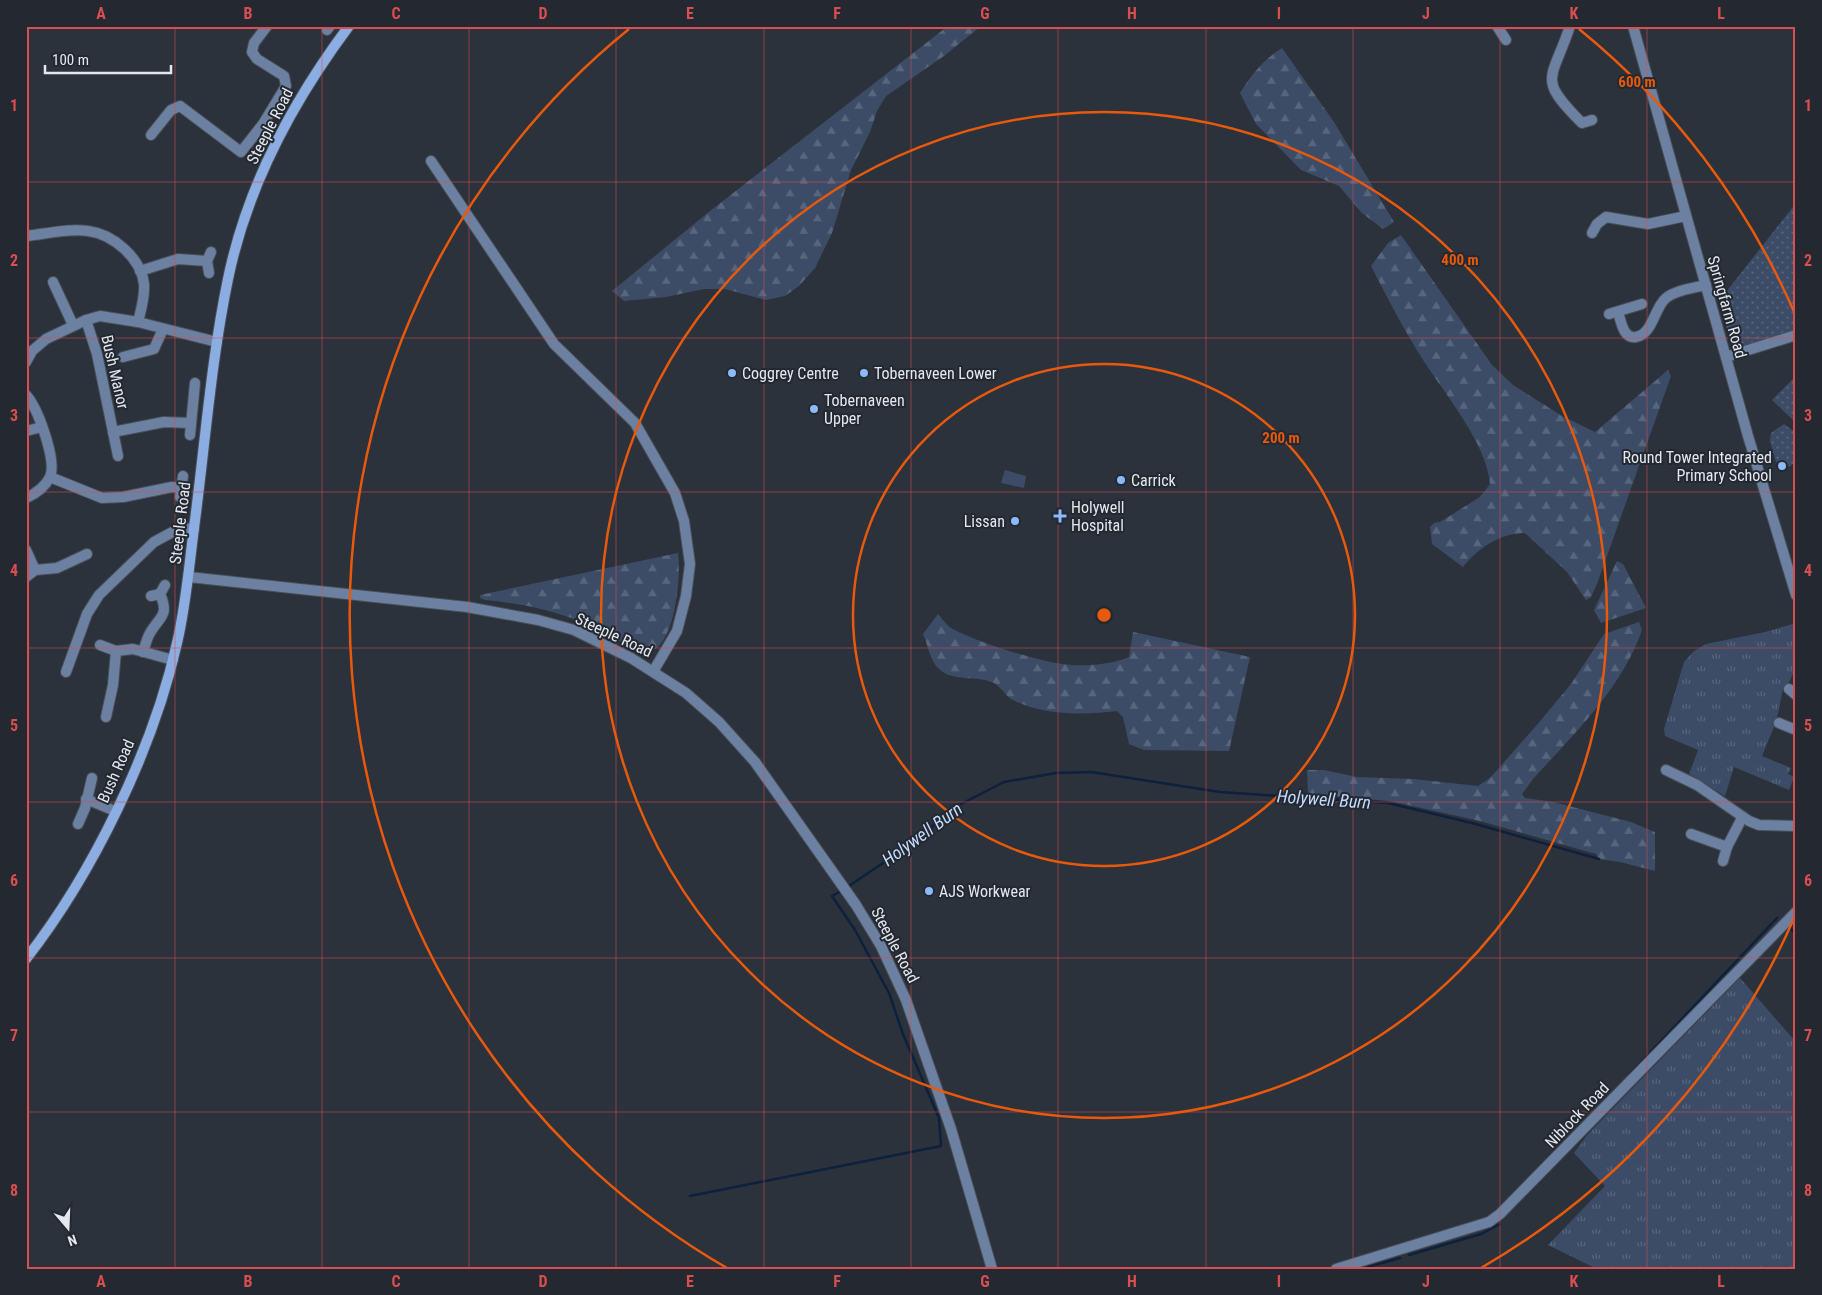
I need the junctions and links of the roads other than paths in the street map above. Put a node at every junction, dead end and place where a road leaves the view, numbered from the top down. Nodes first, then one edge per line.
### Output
1 (267, 26) edge
2 (349, 26) edge
3 (1497, 26) edge
4 (1570, 26) edge
5 (1633, 26) edge
6 (1506, 40) dead end
7 (1592, 120) dead end
8 (151, 135) dead end
9 (431, 161) dead end
10 (1686, 216) junction
11 (1592, 233) dead end
12 (26, 236) edge
13 (140, 271) junction
14 (209, 273) dead end
15 (53, 282) dead end
16 (1706, 285) junction
17 (1642, 304) dead end
18 (86, 320) junction
19 (138, 322) junction
20 (73, 325) junction
21 (163, 329) junction
22 (1796, 335) edge
23 (217, 342) junction
24 (29, 349) edge
25 (123, 357) dead end
26 (1726, 357) junction
27 (26, 362) edge
28 (195, 383) dead end
29 (26, 395) edge
30 (191, 423) junction
31 (42, 427) junction
32 (26, 432) edge
33 (113, 432) junction
34 (190, 435) dead end
35 (118, 456) dead end
36 (183, 476) dead end
37 (50, 477) junction
38 (26, 498) edge
39 (194, 529) junction
40 (26, 550) edge
41 (87, 554) dead end
42 (35, 570) junction
43 (26, 577) edge
44 (188, 577) junction
45 (159, 592) dead end
46 (1796, 594) edge
47 (100, 645) dead end
48 (116, 651) junction
49 (143, 652) junction
50 (173, 660) junction
51 (654, 670) junction
52 (66, 672) dead end
53 (106, 717) dead end
54 (1779, 723) dead end
55 (1795, 729) edge
56 (1671, 776) dead end
57 (92, 778) dead end
58 (86, 800) junction
59 (115, 811) junction
60 (1742, 818) junction
61 (78, 824) dead end
62 (1796, 826) edge
63 (1691, 834) dead end
64 (1727, 847) junction
65 (1723, 861) dead end
66 (1796, 912) edge
67 (26, 959) edge
68 (992, 1269) edge
69 (1336, 1269) edge

1 - 8 street
2 - 23 main road, Steeple Road
3 - 6 street
4 - 7 street
5 - 10 street, Springfarm Road
9 - 51 street, Steeple Road
10 - 11 street
10 - 16 street, Springfarm Road
12 - 13 street
13 - 14 street
13 - 19 street
15 - 20 street
16 - 17 street
16 - 26 street, Springfarm Road
18 - 19 street, Bush Manor
18 - 20 street, Bush Manor
18 - 33 street, Bush Manor
19 - 21 street, Bush Manor
20 - 24 street, Bush Manor
21 - 23 street, Bush Manor
21 - 25 street, Bush Manor
22 - 26 street
23 - 39 main road, Steeple Road
24 - 27 street, Bush Manor
26 - 46 street, Springfarm Road
28 - 30 street
29 - 31 street
30 - 33 street, Bush Manor
30 - 34 street
31 - 32 street
31 - 37 street
33 - 35 street, Bush Manor
36 - 37 street
37 - 38 street
39 - 44 main road, Steeple Road
39 - 52 street
40 - 42 street
41 - 42 street
42 - 43 street
44 - 50 main road, Bush Road
44 - 51 street, Steeple Road
45 - 49 street
47 - 48 street
48 - 49 street
48 - 53 street
49 - 50 street
50 - 59 main road, Bush Road
51 - 68 street, Steeple Road
54 - 55 street
56 - 60 street
57 - 58 street
58 - 59 street
58 - 61 street
59 - 67 main road, Bush Road
60 - 62 street
60 - 64 street
63 - 64 street
64 - 65 street
66 - 69 street, Niblock Road

